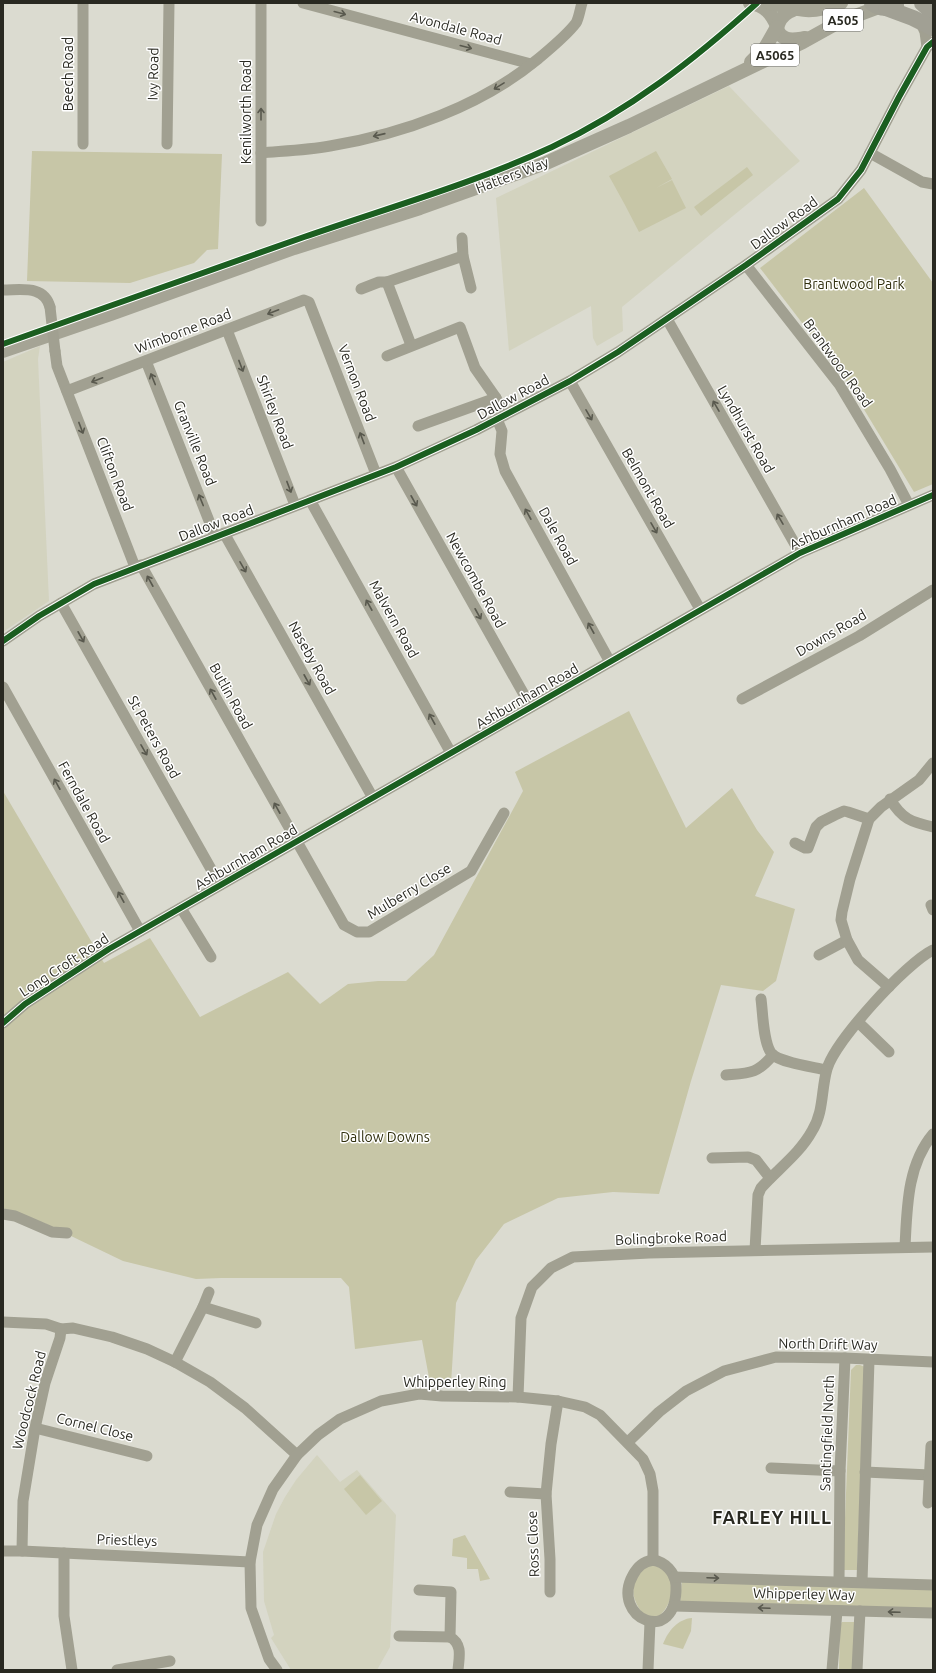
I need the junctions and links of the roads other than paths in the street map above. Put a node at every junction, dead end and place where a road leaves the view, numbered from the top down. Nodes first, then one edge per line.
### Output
1 (83, 3) edge
2 (169, 3) edge
3 (261, 3) edge
4 (303, 3) edge
5 (582, 3) edge
6 (750, 3) edge
7 (770, 3) edge
8 (841, 3) edge
9 (922, 3) edge
10 (884, 5) edge
11 (793, 10) junction
12 (929, 21) edge
13 (778, 26) junction
14 (809, 38) junction
15 (930, 44) edge
16 (531, 64) junction
17 (741, 71) junction
18 (83, 144) dead end
19 (168, 144) dead end
20 (261, 153) junction
21 (870, 153) junction
22 (933, 184) edge
23 (261, 222) dead end
24 (462, 238) dead end
25 (463, 256) junction
26 (746, 265) junction
27 (388, 282) junction
28 (361, 288) dead end
29 (471, 288) dead end
30 (3, 290) edge
31 (309, 302) joint
32 (667, 319) junction
33 (227, 330) junction
34 (411, 345) junction
35 (3, 351) edge
36 (387, 356) dead end
37 (146, 361) junction
38 (570, 381) junction
39 (67, 391) junction
40 (496, 398) junction
41 (501, 417) junction
42 (418, 426) dead end
43 (396, 467) junction
44 (376, 474) junction
45 (933, 495) edge
46 (310, 500) junction
47 (296, 505) junction
48 (909, 505) junction
49 (220, 534) junction
50 (800, 553) junction
51 (138, 566) junction
52 (933, 590) edge
53 (61, 603) junction
54 (700, 610) junction
55 (3, 641) edge
56 (610, 662) junction
57 (3, 687) edge
58 (742, 699) dead end
59 (531, 707) junction
60 (451, 753) junction
61 (933, 763) edge
62 (373, 798) junction
63 (890, 799) junction
64 (504, 813) dead end
65 (869, 819) junction
66 (933, 827) edge
67 (296, 842) junction
68 (794, 843) dead end
69 (220, 886) junction
70 (181, 908) junction
71 (140, 931) junction
72 (847, 940) junction
73 (933, 950) edge
74 (819, 955) dead end
75 (211, 957) dead end
76 (889, 987) junction
77 (761, 999) dead end
78 (858, 1022) junction
79 (3, 1023) edge
80 (889, 1052) dead end
81 (773, 1055) junction
82 (826, 1070) junction
83 (726, 1075) dead end
84 (933, 1134) edge
85 (712, 1158) dead end
86 (770, 1178) junction
87 (3, 1214) edge
88 (63, 1232) dead end
89 (933, 1247) edge
90 (905, 1248) junction
91 (755, 1250) junction
92 (209, 1292) dead end
93 (203, 1306) junction
94 (3, 1322) edge
95 (256, 1322) dead end
96 (61, 1329) junction
97 (845, 1358) junction
98 (869, 1360) junction
99 (175, 1362) junction
100 (933, 1362) edge
101 (518, 1397) junction
102 (558, 1401) junction
103 (35, 1428) junction
104 (628, 1442) junction
105 (933, 1446) edge
106 (297, 1455) junction
107 (148, 1456) dead end
108 (771, 1468) dead end
109 (840, 1471) junction
110 (865, 1472) junction
111 (930, 1475) junction
112 (510, 1492) dead end
113 (546, 1494) junction
114 (928, 1503) dead end
115 (3, 1551) edge
116 (22, 1551) junction
117 (64, 1553) junction
118 (653, 1560) junction
119 (250, 1562) junction
120 (674, 1577) junction
121 (839, 1582) junction
122 (862, 1582) junction
123 (933, 1585) edge
124 (419, 1590) dead end
125 (550, 1592) dead end
126 (674, 1606) junction
127 (837, 1610) junction
128 (860, 1611) junction
129 (933, 1613) edge
130 (650, 1622) junction
131 (399, 1636) dead end
132 (450, 1637) junction
133 (170, 1661) dead end
134 (72, 1670) edge
135 (117, 1670) edge
136 (278, 1670) edge
137 (458, 1670) edge
138 (648, 1670) edge
139 (832, 1670) edge
140 (857, 1670) edge

1 - 18 street, Beech Road
2 - 19 street, Ivy Road
20 -> 3 street, Kenilworth Road
4 -> 16 street, Avondale Road
5 - 16 street
6 - 13 main road
7 - 11 main road
8 - 11 main road, A505
9 - 12 highway
10 - 12 highway, A505
10 - 14 main road, Hatters Way / A505
11 - 13 main road, Hatters Way
12 - 15 street, Dallow Road
13 - 14 main road, A505
13 - 17 main road, Hatters Way / A5065
14 - 17 main road, Hatters Way / A5065
15 - 21 street, Dallow Road
16 -> 20 street
17 - 35 main road, Hatters Way / A5065
20 - 23 street, Kenilworth Road
21 - 22 street
21 - 26 street, Dallow Road
24 - 25 street
25 - 27 street
25 - 29 street
26 - 32 street, Dallow Road
26 - 48 street, Brantwood Road
27 - 28 street
27 - 34 street
30 - 39 street, Clifton Road, bridge
31 -> 33 street, Wimborne Road
44 -> 31 street, Vernon Road
32 - 38 street, Dallow Road
50 -> 32 street, Lyndhurst Road
33 - 37 street, Wimborne Road
33 -> 47 street, Shirley Road
34 - 36 street
34 - 40 street, Dale Road
37 -> 39 street, Wimborne Road
49 -> 37 street, Granville Road
38 - 41 street, Dallow Road
38 -> 54 street, Belmont Road
39 -> 51 street, Clifton Road
40 - 41 street, Dale Road
40 - 42 street
41 - 43 street, Dallow Road
56 -> 41 street, Dale Road
43 - 44 street, Dallow Road
43 -> 59 street, Newcombe Road
44 - 46 street, Dallow Road
45 - 48 street, Ashburnham Road
46 - 47 street, Dallow Road
60 -> 46 street, Malvern Road
47 - 49 street, Dallow Road
48 - 50 street, Ashburnham Road
49 - 51 street, Dallow Road
49 -> 62 street, Naseby Road
50 - 54 street, Ashburnham Road
51 - 53 street, Dallow Road
67 -> 51 street, Butlin Road
52 - 58 street, Downs Road
53 - 55 street, Dallow Road
53 -> 69 street, St Peters Road
54 - 56 street, Ashburnham Road
56 - 59 street, Ashburnham Road
71 -> 57 street, Ferndale Road
59 - 60 street, Ashburnham Road
60 - 62 street, Ashburnham Road
61 - 63 street
62 - 67 street, Ashburnham Road
63 - 65 street
63 - 66 street
64 - 67 street, Mulberry Close
65 - 68 street
65 - 72 street
67 - 69 street, Ashburnham Road
69 - 70 street, Ashburnham Road
70 - 71 street, Ashburnham Road
70 - 75 street
71 - 79 street, Long Croft Road
72 - 74 street
72 - 76 street
73 - 76 street
76 - 78 street
77 - 81 street
78 - 80 street
78 - 82 street
81 - 82 street
81 - 83 street
82 - 86 street
84 - 90 street
85 - 86 street
86 - 91 street
87 - 88 street
89 - 90 street, Bolingbroke Road
90 - 91 street, Bolingbroke Road
91 - 101 street, Bolingbroke Road
92 - 93 street
93 - 95 street
93 - 99 street
94 - 96 street
96 - 99 street
96 - 103 street, Woodcock Road
97 - 98 street, North Drift Way
97 - 104 street, North Drift Way
97 - 109 street, Santingfield North
98 - 100 street, North Drift Way
98 - 110 street
99 - 106 street
101 - 102 street, Whipperley Ring
101 - 106 street, Whipperley Ring
102 - 104 street, Whipperley Ring
102 - 113 street, Ross Close
103 - 107 street, Cornel Close
103 - 116 street, Woodcock Road
104 - 118 street, Whipperley Ring
105 - 111 street
106 - 119 street, Whipperley Ring
108 - 109 street
109 - 121 street, Santingfield North
110 - 111 street
110 - 122 street
111 - 114 street
112 - 113 street, Ross Close
113 - 125 street, Ross Close
115 - 116 street, Priestleys
116 - 117 street, Priestleys
117 - 119 street, Priestleys
117 - 134 street
118 - 120 street
118 - 130 street
119 - 136 street, Whipperley Ring
120 -> 121 street, Whipperley Way
120 - 126 street
121 - 122 street, Whipperley Way
122 - 123 street, Whipperley Way
124 - 132 street
127 -> 126 street, Whipperley Way
126 - 130 street
127 - 128 street, Whipperley Way
127 - 139 street
129 -> 128 street, Whipperley Way
128 - 140 street
130 - 138 street
131 - 132 street
132 - 137 street
133 - 135 street

